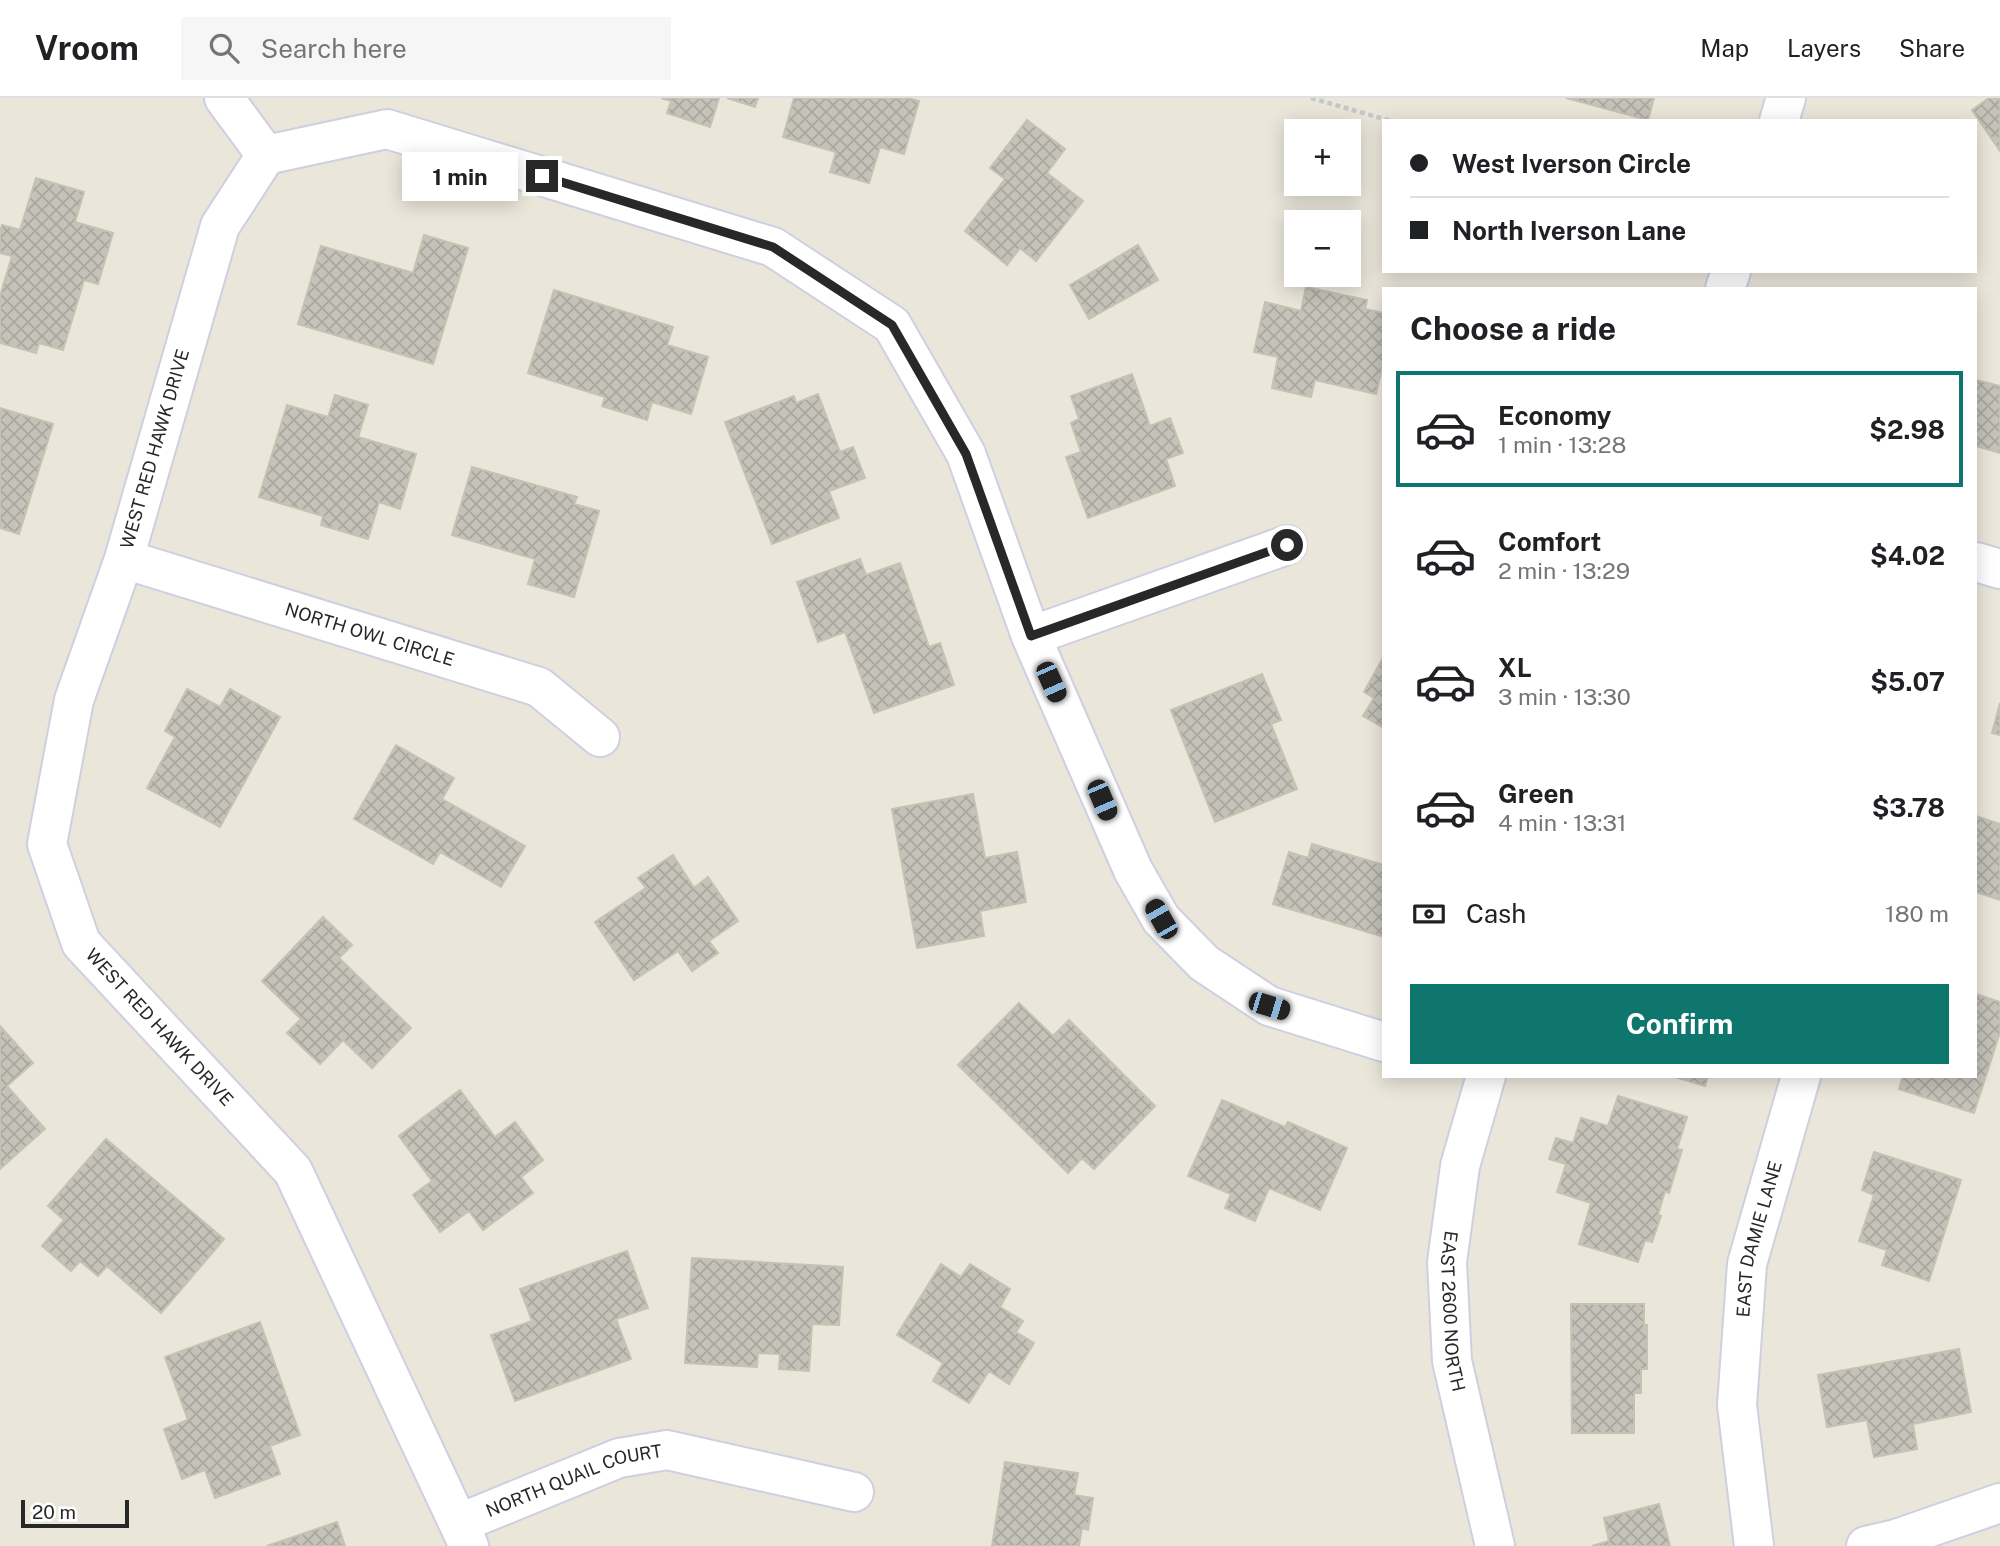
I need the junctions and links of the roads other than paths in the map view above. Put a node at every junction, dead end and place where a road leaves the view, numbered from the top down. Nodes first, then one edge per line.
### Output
1 (224, 98) edge
2 (1786, 98) edge
3 (1780, 119) edge
4 (266, 155) junction
5 (1287, 545) dead end
6 (124, 559) junction
7 (1977, 562) edge
8 (2000, 569) edge
9 (1031, 636) junction
10 (600, 737) dead end
11 (1382, 1041) edge
12 (1485, 1078) edge
13 (1800, 1078) edge
14 (854, 1492) dead end
15 (2000, 1503) edge
16 (464, 1534) edge
17 (1495, 1546) edge
18 (1754, 1546) edge
19 (1866, 1546) edge

1 - 4 street
2 - 3 street
4 - 6 street, WEST RED HAWK DRIVE
4 - 9 street
5 - 9 street
6 - 10 street, NORTH OWL CIRCLE
6 - 16 street, WEST RED HAWK DRIVE
7 - 8 street
9 - 11 street
12 - 17 street, EAST 2600 NORTH
13 - 18 street, EAST DAMIE LANE
14 - 16 street, NORTH QUAIL COURT
15 - 19 street

